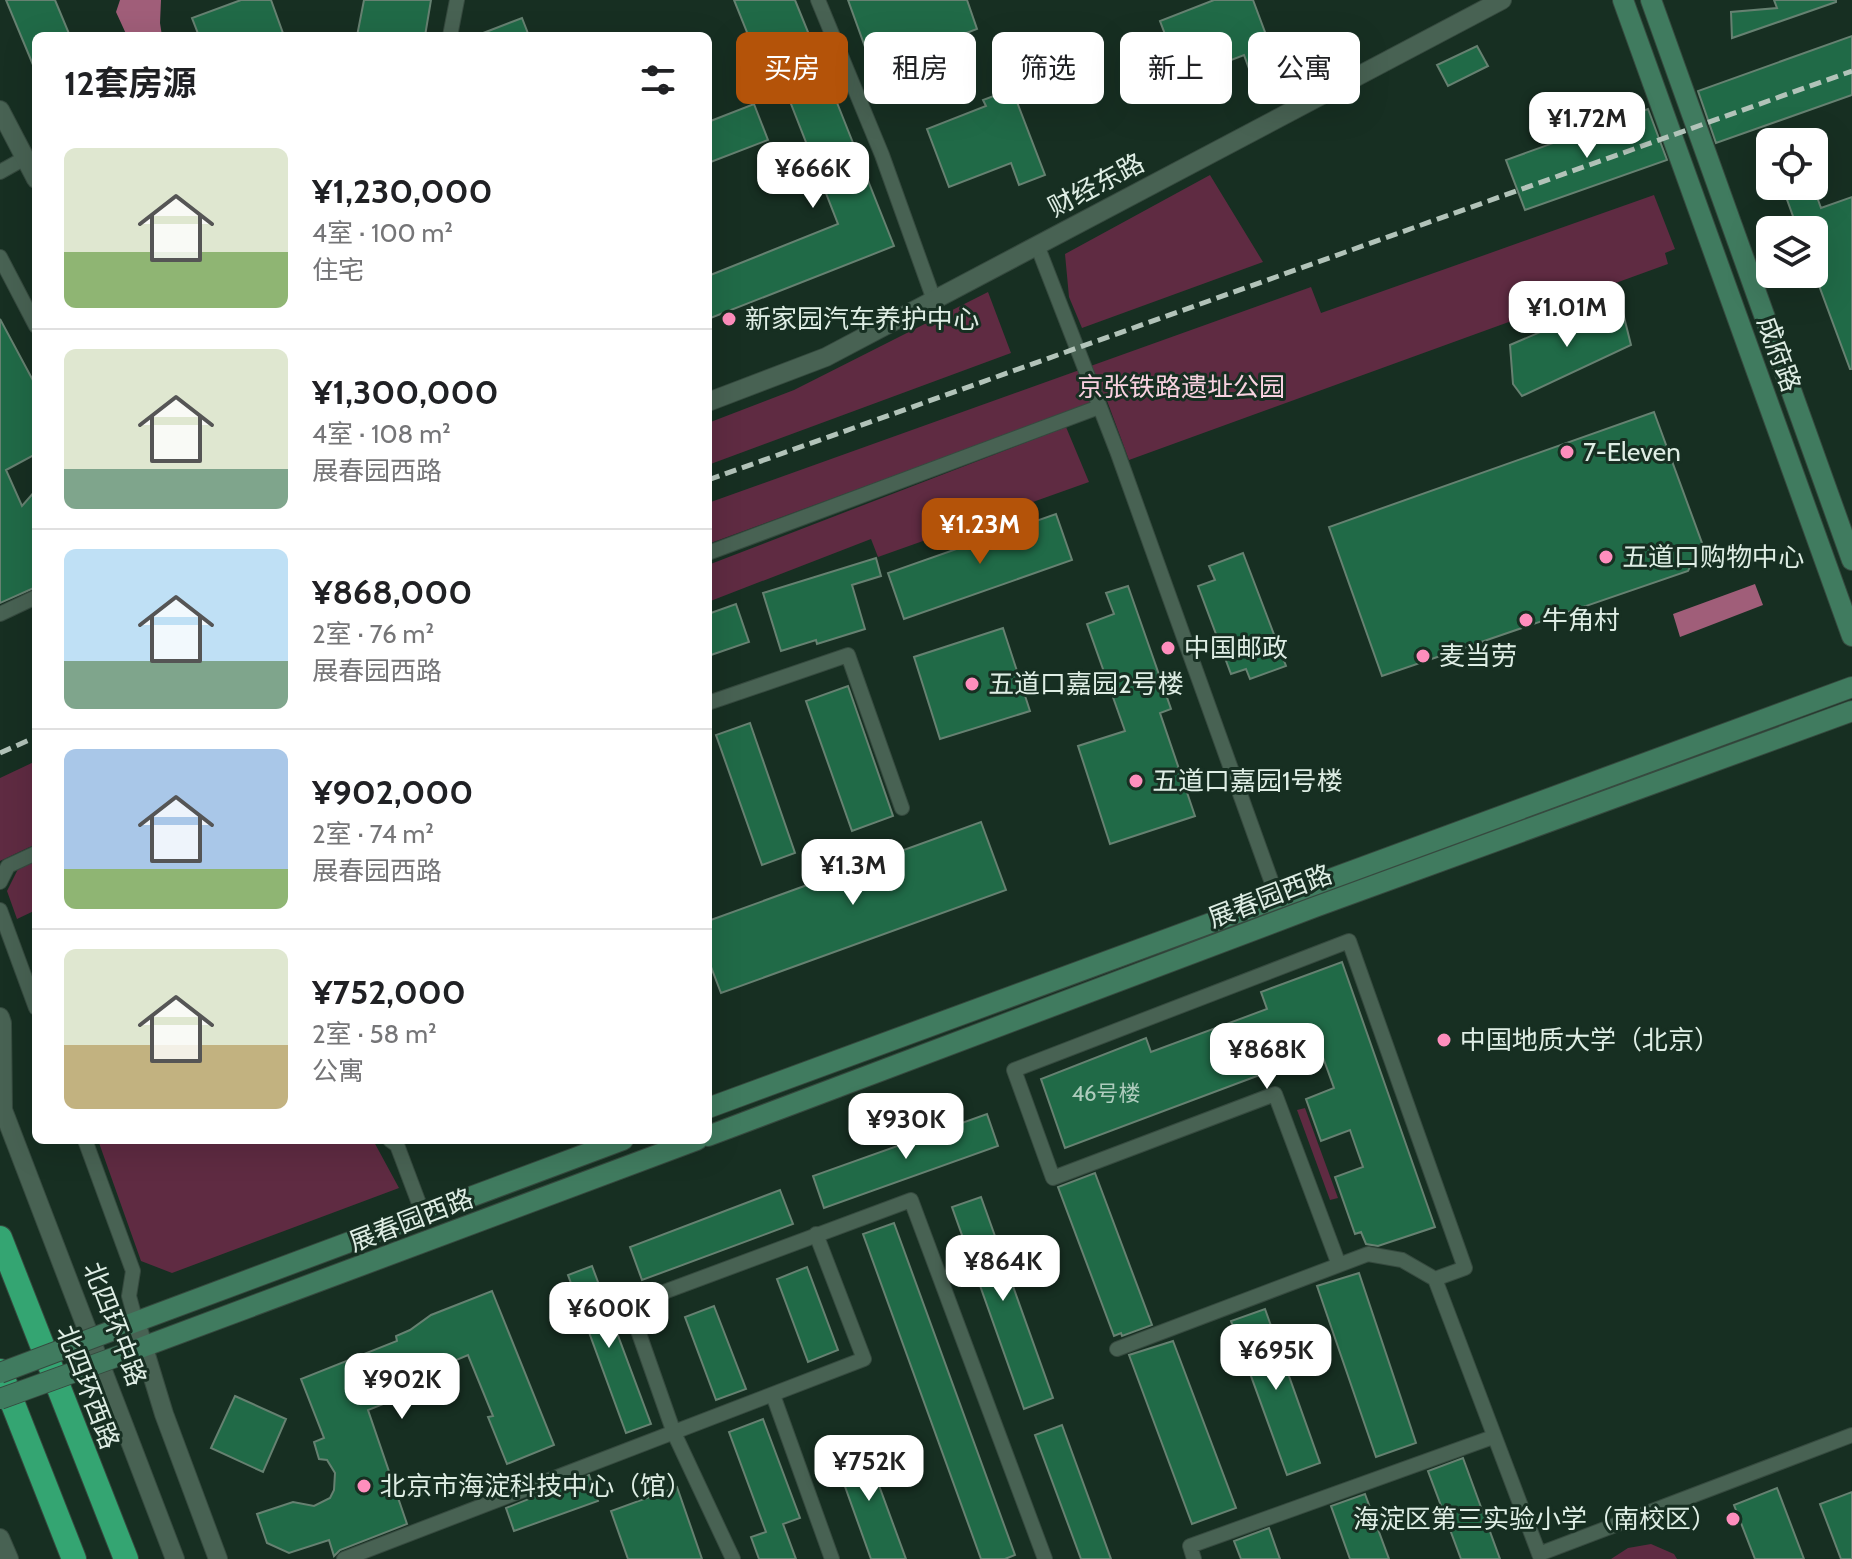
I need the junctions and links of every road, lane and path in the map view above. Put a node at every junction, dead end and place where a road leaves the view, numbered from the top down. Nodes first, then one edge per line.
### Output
1 (457, 0) edge
2 (818, 0) edge
3 (1502, 0) edge
4 (1623, 0) edge
5 (1651, 0) edge
6 (451, 32) edge
7 (0, 110) edge
8 (25, 158) junction
9 (32, 171) edge
10 (0, 172) edge
11 (1037, 245) junction
12 (0, 257) edge
13 (934, 300) junction
14 (32, 318) edge
15 (712, 400) edge
16 (1099, 407) junction
17 (712, 552) edge
18 (1852, 560) edge
19 (32, 599) edge
20 (0, 614) edge
21 (1852, 636) edge
22 (1852, 687) edge
23 (712, 702) edge
24 (1852, 711) edge
25 (902, 808) dead end
26 (32, 855) edge
27 (0, 882) edge
28 (1277, 897) junction
29 (0, 910) edge
30 (32, 997) edge
31 (0, 1017) edge
32 (1, 1106) edge
33 (712, 1107) edge
34 (712, 1134) edge
35 (86, 1144) edge
36 (396, 1144) edge
37 (612, 1144) edge
38 (686, 1144) edge
39 (423, 1214) junction
40 (816, 1234) junction
41 (0, 1238) edge
42 (1339, 1265) junction
43 (1435, 1279) junction
44 (136, 1322) junction
45 (1117, 1349) dead end
46 (133, 1350) junction
47 (0, 1372) edge
48 (773, 1395) junction
49 (0, 1399) edge
50 (674, 1433) junction
51 (1852, 1435) edge
52 (1493, 1437) junction
53 (0, 1538) edge
54 (1540, 1556) edge
55 (125, 1557) edge
56 (9, 1559) edge
57 (74, 1559) edge
58 (175, 1559) edge
59 (218, 1559) edge
60 (344, 1559) edge
61 (733, 1559) edge
62 (832, 1559) edge
63 (1045, 1559) edge
64 (1194, 1559) edge

1 - 6 street
2 - 13 street
3 - 11 street, 财经东路
4 - 21 main road, 成府路
5 - 18 main road, 成府路
7 - 8 street
8 - 9 street
8 - 10 street
11 - 13 street, 财经东路
11 - 16 street
12 - 14 street
13 - 15 street, 财经东路
16 - 17 street
16 - 28 street
19 - 20 street
22 - 28 main road, 展春园西路
23 - 25 street
24 - 34 main road, 展春园西路
26 - 27 street
28 - 33 main road, 展春园西路
29 - 30 street
31 - 32 street
32 - 58 street, 北四环中路
35 - 44 street
36 - 39 street
37 - 39 main road, 展春园西路
38 - 46 main road, 展春园西路
39 - 44 main road, 展春园西路
40 - 48 street
40 - 50 street
40 - 63 street
41 - 55 highway, 北四环西路
42 - 43 street
42 - 43 street
42 - 45 street
43 - 52 street
44 - 46 street
44 - 47 main road, 展春园西路, bridge
46 - 49 main road, 展春园西路, bridge
46 - 59 street
47 - 57 highway
48 - 50 street
48 - 62 street
50 - 60 street
50 - 61 street
51 - 54 street
52 - 54 street
52 - 64 street
53 - 56 street

